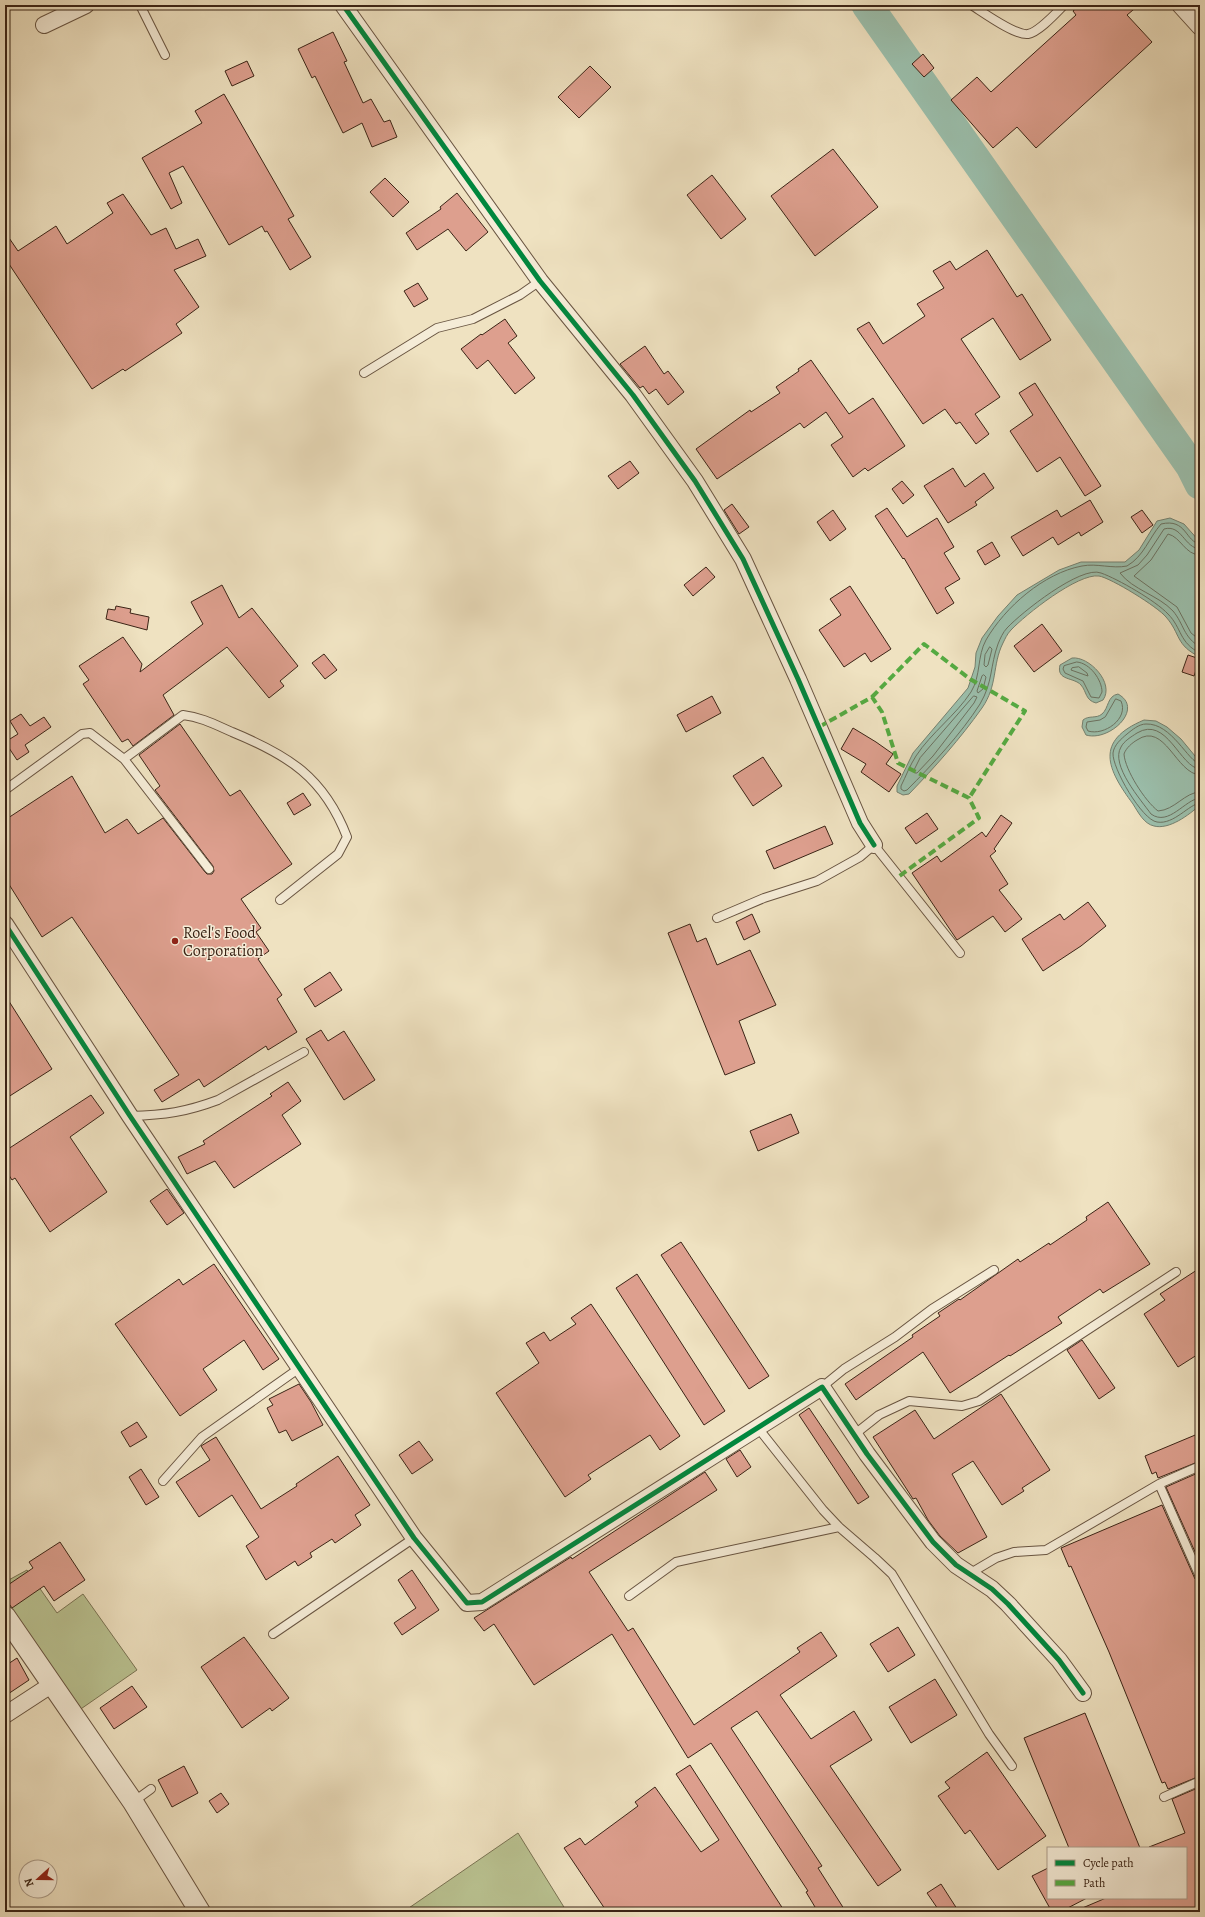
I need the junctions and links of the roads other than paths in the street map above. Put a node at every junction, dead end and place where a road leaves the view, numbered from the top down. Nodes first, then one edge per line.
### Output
1 (86, 5) edge
2 (140, 5) edge
3 (343, 5) edge
4 (1064, 5) edge
5 (1180, 5) edge
6 (973, 6) dead end
7 (44, 25) dead end
8 (1200, 27) edge
9 (165, 55) dead end
10 (540, 281) junction
11 (364, 373) dead end
12 (124, 759) junction
13 (5, 790) edge
14 (874, 845) junction
15 (210, 869) dead end
16 (280, 900) dead end
17 (717, 918) dead end
18 (5, 924) edge
19 (960, 953) dead end
20 (304, 1052) dead end
21 (130, 1116) junction
22 (994, 1270) dead end
23 (1176, 1272) dead end
24 (301, 1367) junction
25 (822, 1387) junction
26 (758, 1428) junction
27 (855, 1434) junction
28 (1200, 1466) edge
29 (163, 1481) dead end
30 (1159, 1484) junction
31 (839, 1527) junction
32 (414, 1538) junction
33 (969, 1574) junction
34 (1200, 1578) edge
35 (629, 1596) dead end
36 (5, 1616) edge
37 (273, 1634) dead end
38 (51, 1685) junction
39 (1083, 1693) dead end
40 (5, 1715) edge
41 (1012, 1766) dead end
42 (1200, 1781) edge
43 (151, 1789) dead end
44 (1164, 1797) dead end
45 (133, 1802) junction
46 (200, 1912) edge

1 - 7 street
2 - 9 lane
3 - 10 street
4 - 6 lane
5 - 8 street
10 - 11 lane
10 - 14 street
12 - 13 lane
12 - 15 lane
12 - 16 lane
14 - 17 lane
14 - 19 lane
18 - 21 street
20 - 21 lane
21 - 24 street
22 - 25 lane
23 - 27 lane
24 - 29 lane
24 - 32 street
25 - 26 street
25 - 27 street
26 - 31 lane
26 - 32 street
27 - 33 street
28 - 30 lane
30 - 33 lane
30 - 34 lane
31 - 35 lane
31 - 41 lane
32 - 37 lane
33 - 39 street
36 - 38 street
38 - 40 street
38 - 45 street
42 - 44 lane
43 - 45 lane
45 - 46 street

